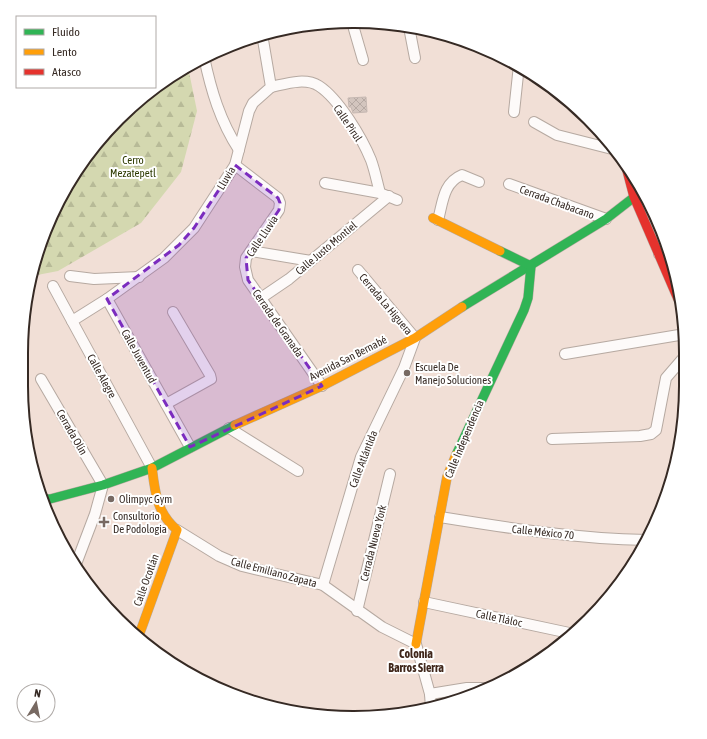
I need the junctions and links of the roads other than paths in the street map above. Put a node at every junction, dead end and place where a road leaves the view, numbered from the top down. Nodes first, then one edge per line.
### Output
1 (354, 28) edge
2 (410, 33) edge
3 (263, 41) edge
4 (416, 58) dead end
5 (363, 60) dead end
6 (206, 64) edge
7 (518, 73) edge
8 (271, 88) junction
9 (514, 112) dead end
10 (534, 122) dead end
11 (605, 147) edge
12 (239, 150) junction
13 (235, 165) junction
14 (479, 182) dead end
15 (630, 182) edge
16 (325, 183) dead end
17 (509, 184) dead end
18 (637, 195) edge
19 (389, 196) junction
20 (634, 197) junction
21 (435, 219) joint
22 (606, 219) junction
23 (251, 251) junction
24 (659, 254) junction
25 (663, 254) edge
26 (310, 261) junction
27 (531, 266) junction
28 (358, 270) dead end
29 (70, 276) dead end
30 (140, 277) junction
31 (248, 280) joint
32 (671, 283) edge
33 (53, 286) dead end
34 (261, 298) junction
35 (107, 299) junction
36 (173, 312) dead end
37 (72, 321) junction
38 (678, 335) edge
39 (415, 338) junction
40 (565, 354) dead end
41 (679, 362) edge
42 (41, 379) dead end
43 (322, 386) junction
44 (166, 404) junction
45 (229, 428) junction
46 (552, 439) dead end
47 (190, 447) junction
48 (152, 468) junction
49 (298, 470) dead end
50 (390, 474) dead end
51 (103, 485) junction
52 (48, 498) edge
53 (440, 517) junction
54 (177, 530) junction
55 (639, 540) edge
56 (78, 558) edge
57 (323, 585) junction
58 (424, 602) junction
59 (357, 611) junction
60 (140, 631) edge
61 (566, 632) edge
62 (416, 644) junction
63 (473, 688) edge
64 (430, 694) junction
65 (431, 702) edge

1 - 5 street
2 - 4 street
3 - 8 street
6 - 12 street
7 - 9 street
8 - 12 street, Lluvia
8 - 19 street, Calle Pirul
10 - 11 street
12 - 13 street, Lluvia
13 - 23 street, Calle Lluvia
13 - 30 street, Lluvia
14 - 21 street
15 - 20 street
16 - 19 street
17 - 22 street, Cerrada Chabacano
18 - 20 street, Avenida San Bernabé
19 - 26 street, Calle Justo Montiel
20 - 22 street, Avenida San Bernabé
20 - 24 street
21 - 27 street
22 - 27 street, Avenida San Bernabé
23 - 26 street
23 - 31 street, Calle Lluvia
24 - 25 street
24 - 32 street
26 - 34 street, Calle Justo Montiel
27 - 39 street, Avenida San Bernabé
27 - 53 street, Calle Independencia
28 - 39 street, Cerrada La Higuera
29 - 30 street
30 - 35 street
31 - 34 street, Cerrada de Granada
33 - 37 street, Calle Alegre
34 - 43 street, Cerrada de Granada
35 - 37 street
35 - 44 street, Calle Juventud
36 - 44 street
37 - 48 street, Calle Alegre
38 - 40 street
39 - 43 street, Avenida San Bernabé
39 - 57 street, Calle Atlántida
41 - 46 street
42 - 51 street, Cerrada Olín
43 - 45 street, Avenida San Bernabé
44 - 47 street, Calle Juventud
45 - 47 street, Avenida San Bernabé
45 - 49 street
47 - 48 street, Avenida San Bernabé
48 - 51 street, Avenida San Bernabé
48 - 54 street, Calle Emiliano Zapata
50 - 59 street, Cerrada Nueva York
51 - 52 street, Avenida San Bernabé
51 - 56 street
53 - 55 street, Calle México 70
53 - 58 street, Calle Independencia
54 - 57 street, Calle Emiliano Zapata
54 - 60 street, Calle Ocotlán
57 - 59 street, Calle Emiliano Zapata
58 - 61 street, Calle Tláloc
58 - 62 street, Calle Independencia
59 - 62 street, Calle Emiliano Zapata
62 - 64 street
63 - 64 street
64 - 65 street

